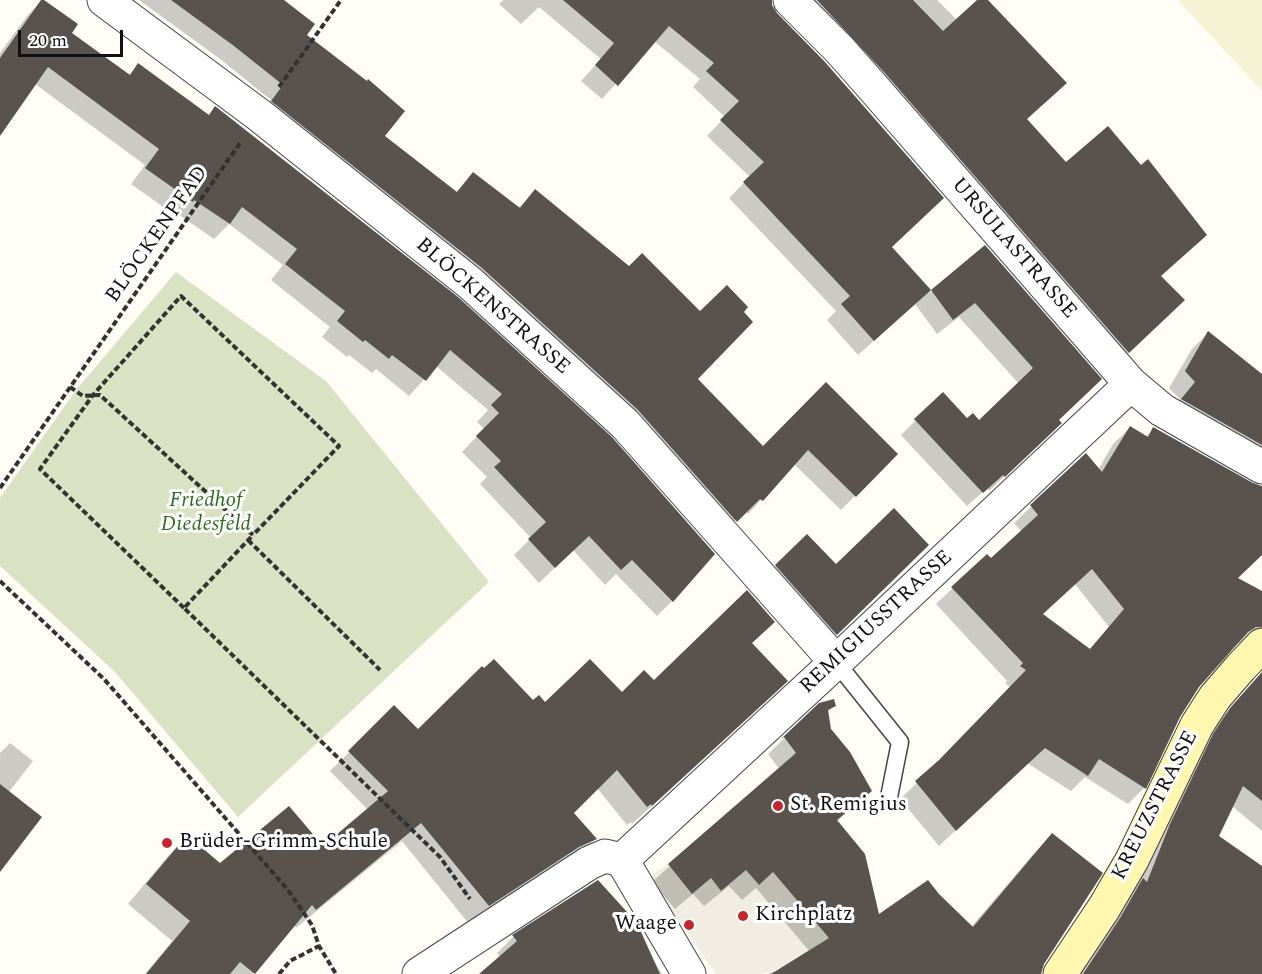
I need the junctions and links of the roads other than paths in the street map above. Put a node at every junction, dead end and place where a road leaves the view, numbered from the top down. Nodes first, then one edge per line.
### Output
1 (104, 0) edge
2 (790, 0) edge
3 (1131, 384) junction
4 (1262, 466) edge
5 (1262, 645) edge
6 (836, 662) junction
7 (888, 802) dead end
8 (622, 860) junction
9 (419, 974) edge
10 (689, 974) edge
11 (1060, 974) edge

1 - 6 street, BLÖCKENSTRASSE
2 - 3 street, URSULASTRASSE
3 - 4 street, URSULASTRASSE
3 - 6 street, REMIGIUSSTRASSE
5 - 11 street, KREUZSTRASSE
6 - 7 lane
6 - 8 street, REMIGIUSSTRASSE
8 - 9 street
8 - 10 street

